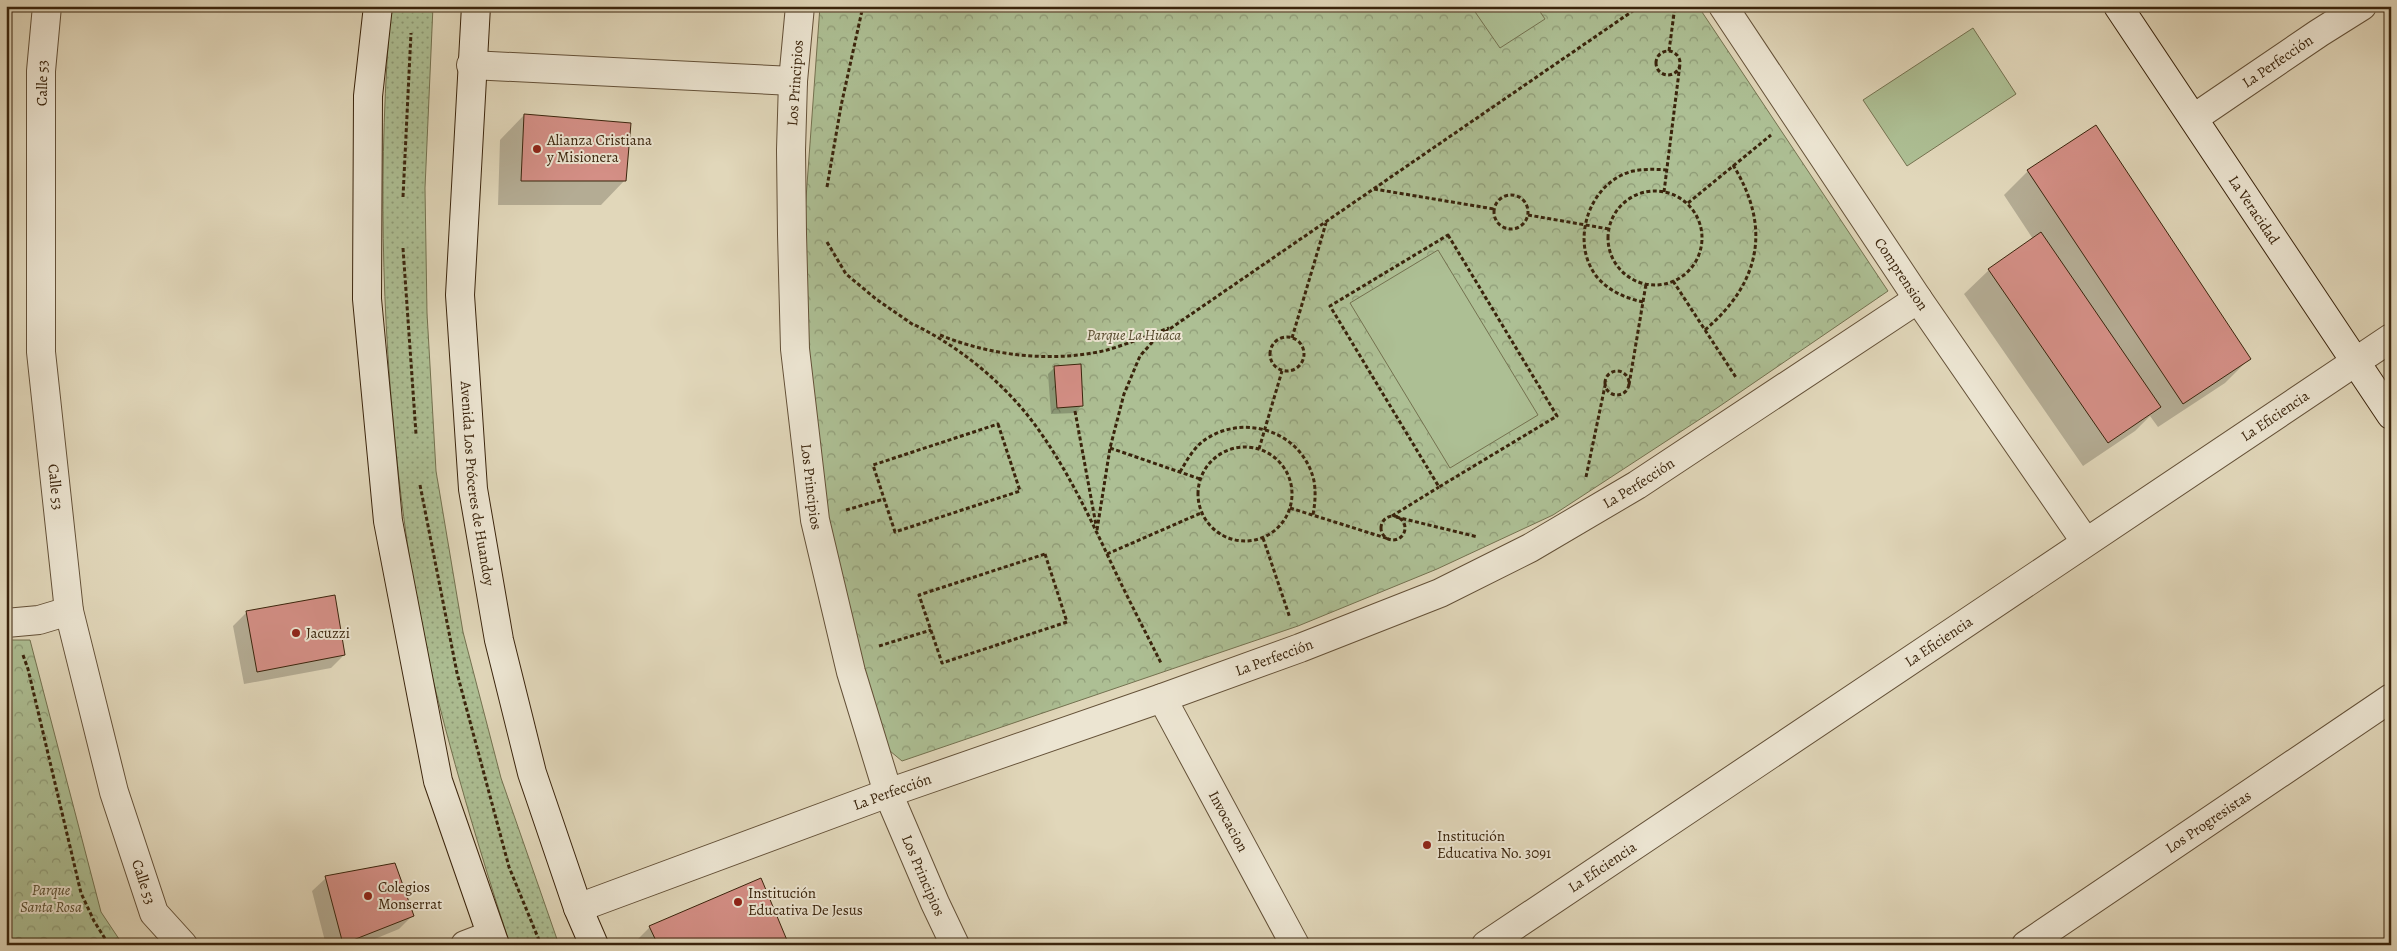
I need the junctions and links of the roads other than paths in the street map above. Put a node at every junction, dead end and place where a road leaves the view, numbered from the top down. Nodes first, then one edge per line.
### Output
1 (47, 6) edge
2 (378, 6) edge
3 (476, 6) edge
4 (800, 6) edge
5 (1723, 6) edge
6 (2118, 6) edge
7 (2362, 6) edge
8 (471, 65) junction
9 (793, 81) junction
10 (2194, 118) junction
11 (1918, 299) junction
12 (2391, 338) edge
13 (2355, 361) junction
14 (2391, 414) edge
15 (2086, 541) junction
16 (69, 611) junction
17 (6, 623) edge
18 (1162, 698) junction
19 (2391, 698) edge
20 (888, 792) junction
21 (578, 908) junction
22 (493, 940) edge
23 (183, 945) edge
24 (465, 945) edge
25 (594, 945) edge
26 (955, 945) edge
27 (1295, 945) edge
28 (1486, 945) edge
29 (2026, 945) edge

1 - 16 street, Calle 53
2 - 22 street
3 - 8 street, Avenida Los Próceres de Huandoy
4 - 9 street, Los Principios
5 - 11 street, Comprension
6 - 10 street, La Veracidad
7 - 10 street, La Perfección
8 - 9 street
8 - 21 street, Avenida Los Próceres de Huandoy
9 - 20 street, Los Principios
10 - 13 street, La Veracidad
11 - 15 street, Comprension
11 - 18 street, La Perfección
12 - 13 street, La Eficiencia
13 - 14 street, La Veracidad
13 - 15 street, La Eficiencia
15 - 28 street, La Eficiencia
16 - 17 street
16 - 23 street, Calle 53
18 - 20 street, La Perfección
18 - 27 street, Invocacion
19 - 29 street, Los Progresistas
20 - 21 street, La Perfección
20 - 26 street, Los Principios
21 - 25 street, Avenida Los Próceres de Huandoy
22 - 24 street

